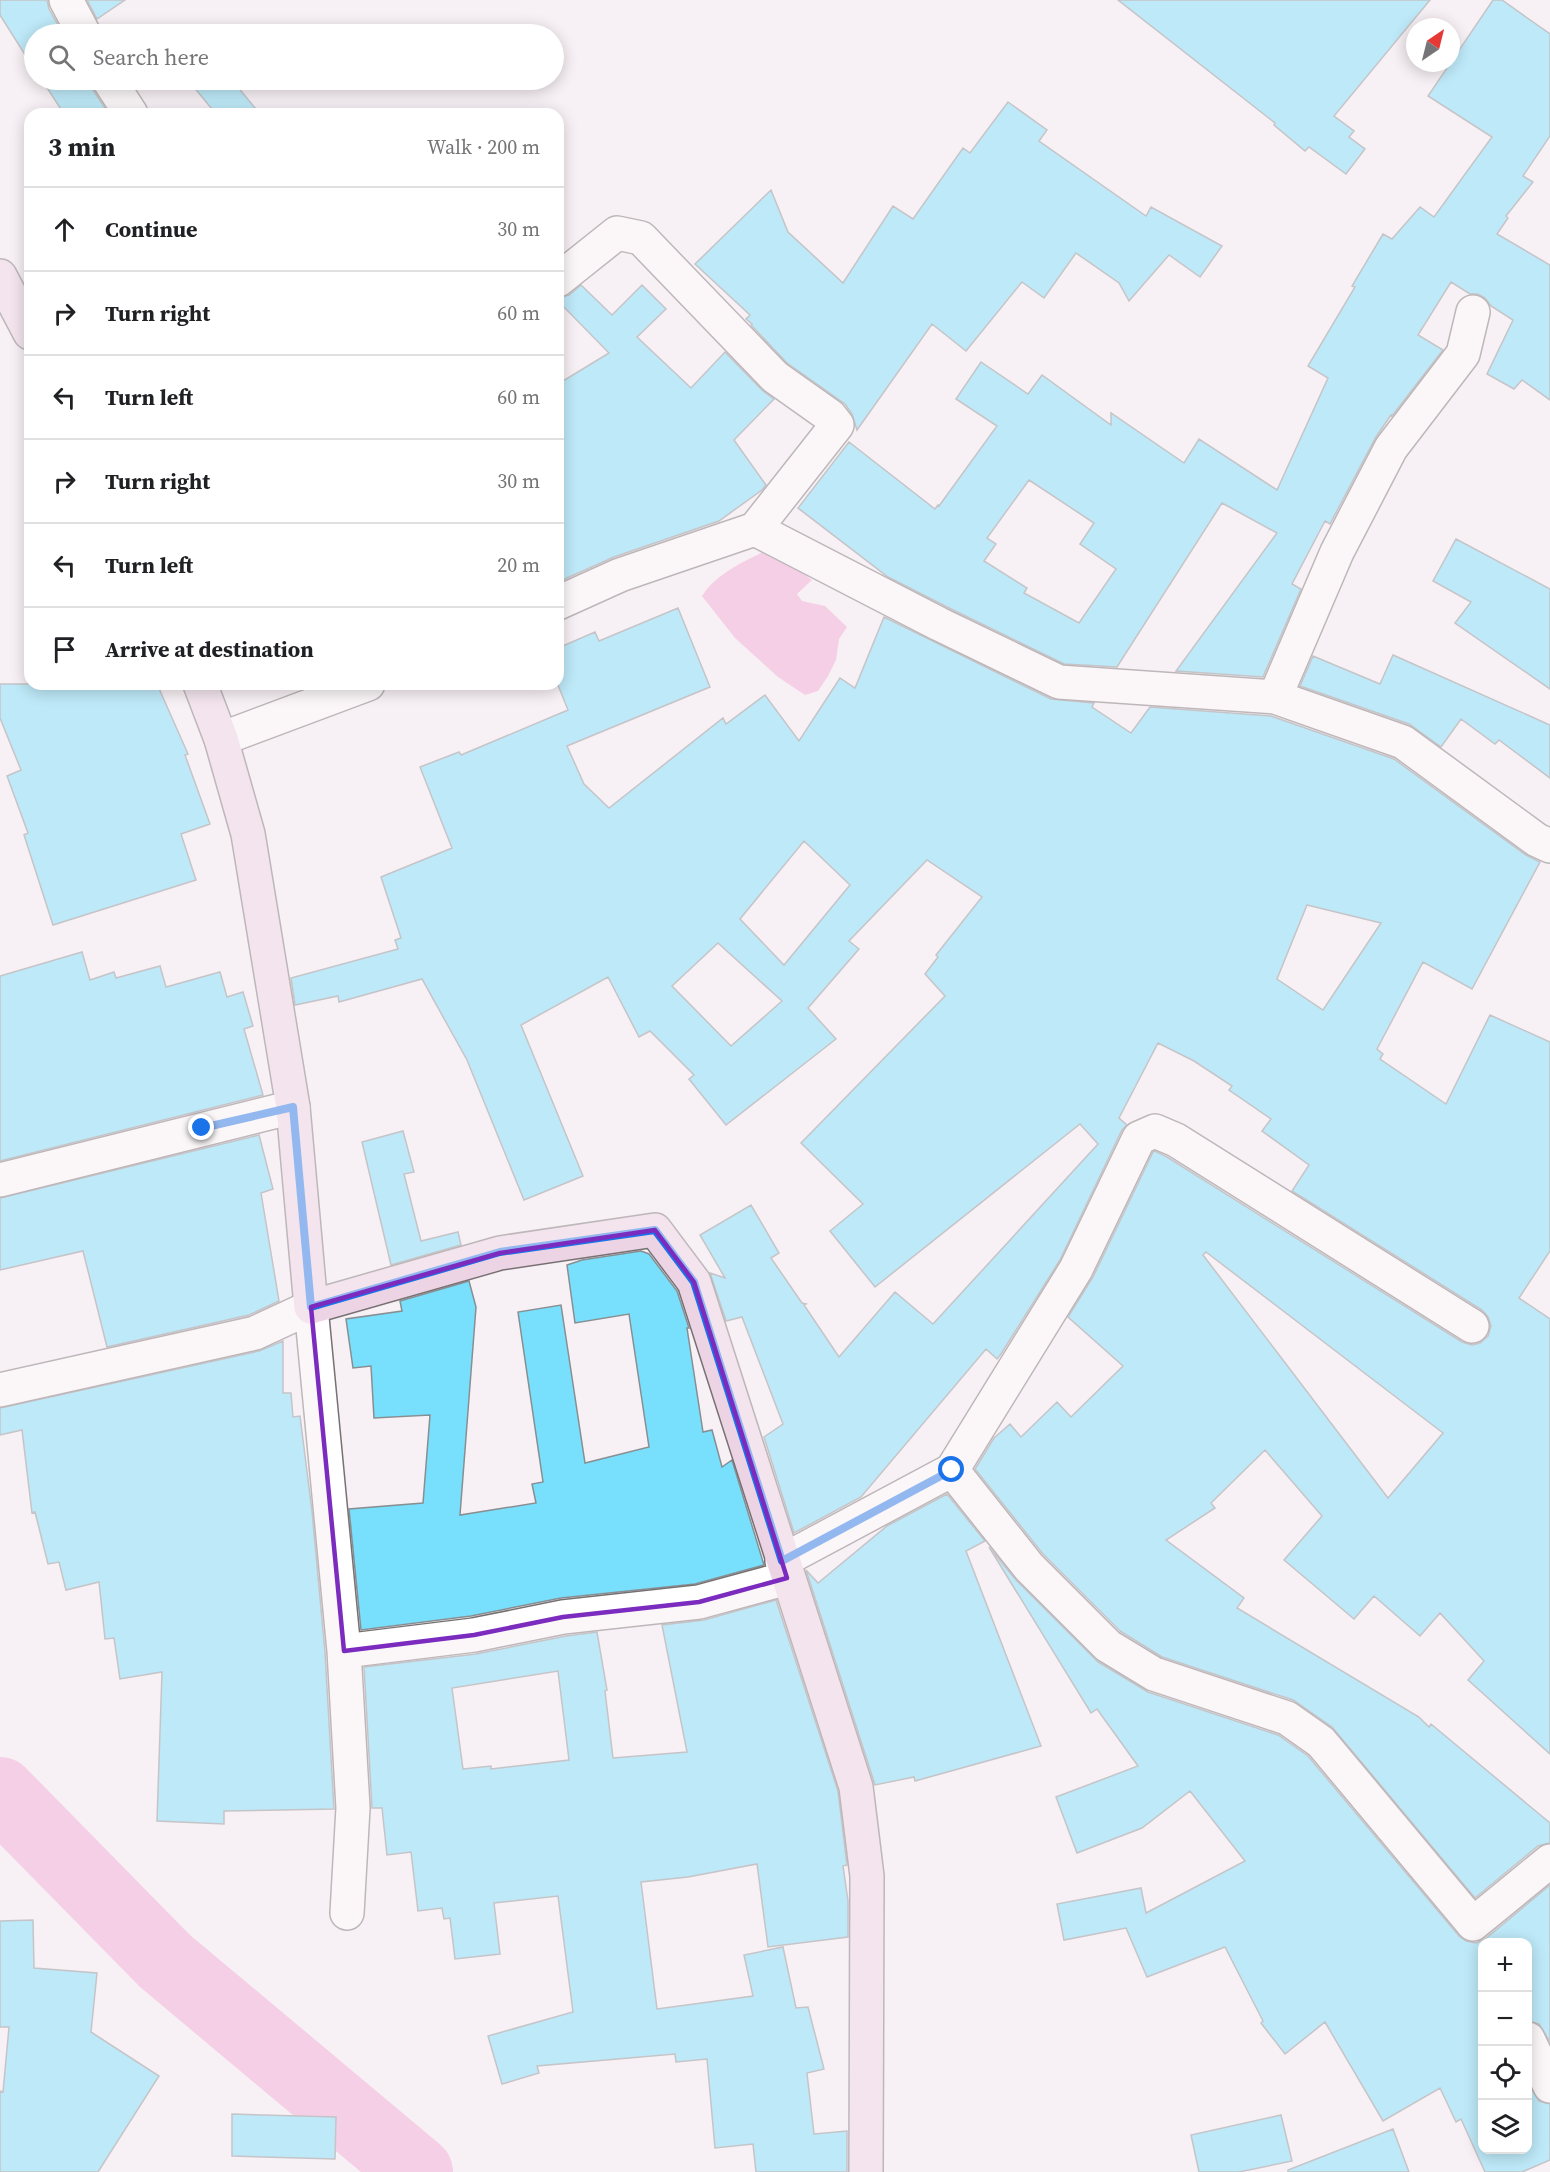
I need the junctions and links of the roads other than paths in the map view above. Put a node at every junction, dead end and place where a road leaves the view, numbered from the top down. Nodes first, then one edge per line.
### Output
1 (66, 0) edge
2 (79, 24) edge
3 (115, 90) edge
4 (127, 108) edge
5 (564, 275) edge
6 (0, 276) edge
7 (1473, 312) dead end
8 (24, 322) edge
9 (755, 529) junction
10 (564, 600) edge
11 (202, 690) edge
12 (352, 690) edge
13 (1275, 697) junction
14 (221, 739) junction
15 (1550, 846) edge
16 (293, 1107) junction
17 (0, 1180) edge
18 (311, 1307) junction
19 (1472, 1326) dead end
20 (0, 1390) edge
21 (952, 1470) junction
22 (785, 1570) junction
23 (344, 1651) junction
24 (1550, 1861) edge
25 (347, 1913) dead end
26 (1478, 1934) edge
27 (1530, 2046) edge
28 (1550, 2086) edge
29 (866, 2172) edge

1 - 2 street
3 - 4 street
5 - 9 street
6 - 8 street
7 - 13 street
9 - 10 street
9 - 13 street
11 - 14 street
12 - 14 street
13 - 15 street
14 - 16 street
16 - 17 street
16 - 18 street
18 - 20 street
18 - 22 street
18 - 23 street
19 - 21 street
21 - 22 street
21 - 26 street
22 - 23 street
22 - 29 street
23 - 25 street
24 - 26 street
27 - 28 street

